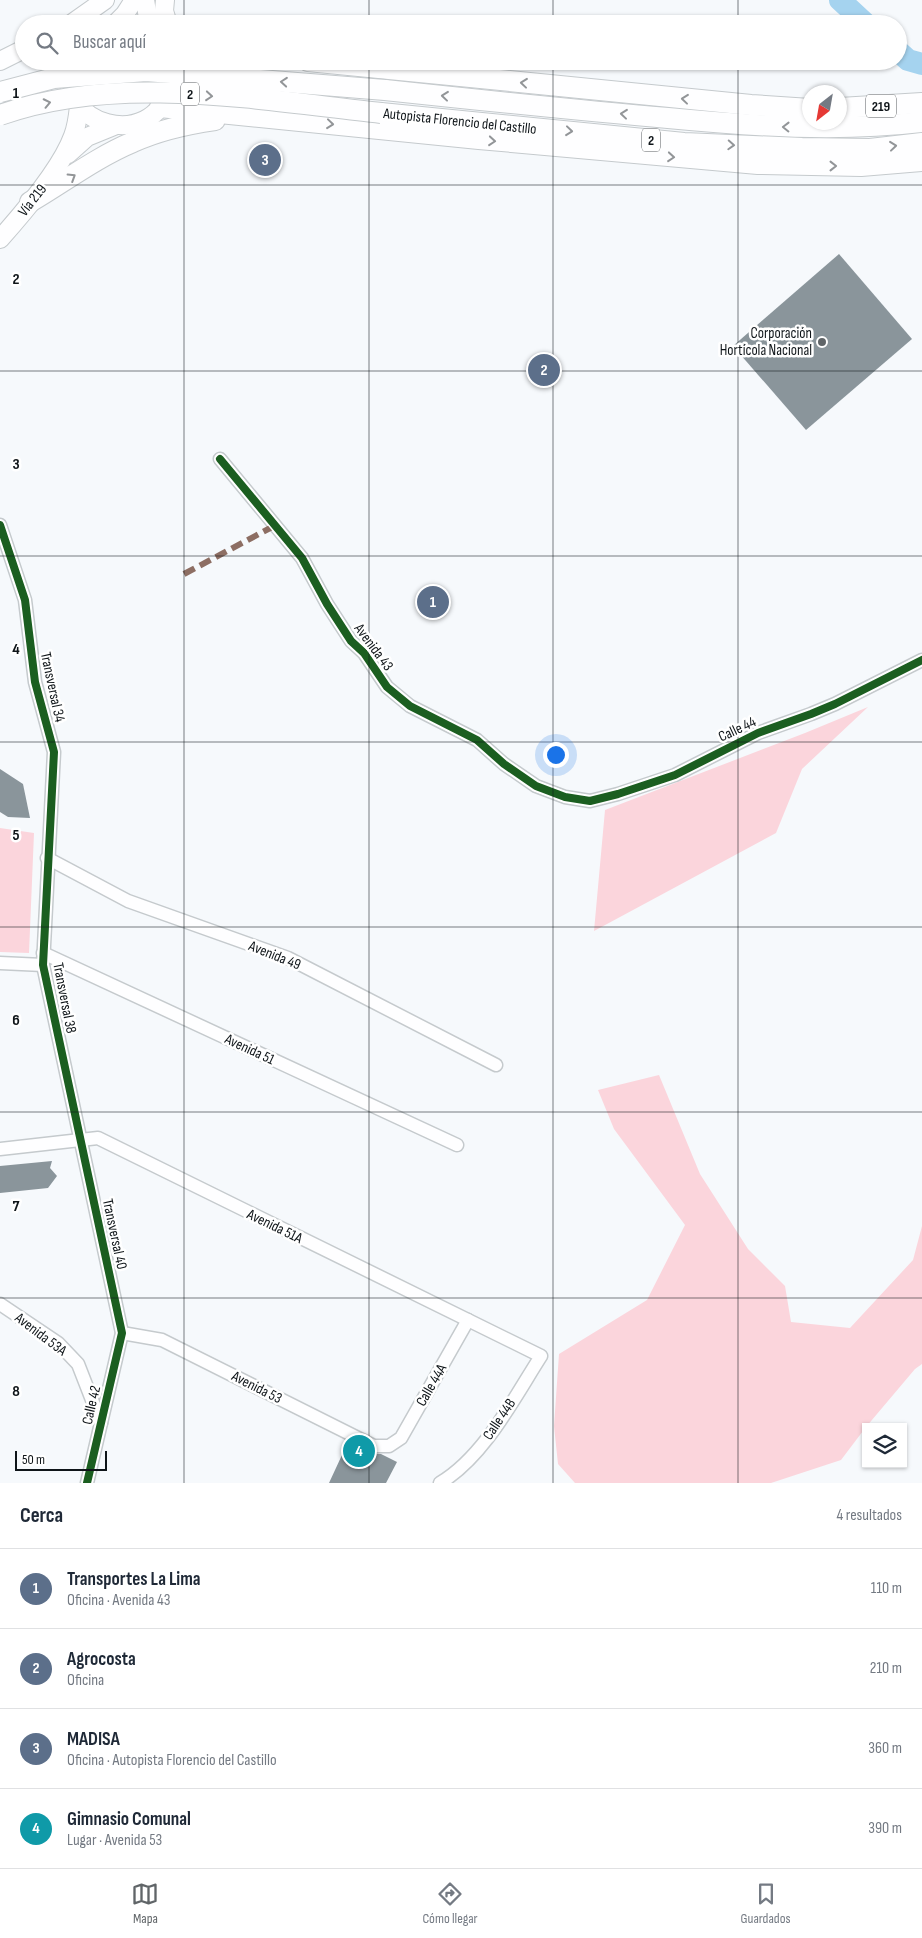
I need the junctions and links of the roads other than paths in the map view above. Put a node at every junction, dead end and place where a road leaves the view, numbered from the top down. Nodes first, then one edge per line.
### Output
1 (105, 0) edge
2 (134, 0) edge
3 (145, 0) edge
4 (165, 0) edge
5 (84, 15) edge
6 (124, 15) edge
7 (148, 15) edge
8 (165, 15) edge
9 (15, 54) edge
10 (0, 61) edge
11 (15, 62) edge
12 (0, 65) edge
13 (69, 70) edge
14 (170, 70) edge
15 (399, 70) edge
16 (0, 92) edge
17 (922, 103) edge
18 (79, 106) junction
19 (160, 107) junction
20 (802, 108) edge
21 (847, 108) edge
22 (0, 115) edge
23 (282, 120) junction
24 (922, 122) edge
25 (114, 126) junction
26 (922, 143) edge
27 (62, 159) junction
28 (922, 161) edge
29 (30, 202) junction
30 (3, 235) edge
31 (220, 459) dead end
32 (0, 525) edge
33 (922, 660) edge
34 (559, 795) joint
35 (47, 858) junction
36 (43, 959) junction
37 (0, 963) edge
38 (496, 1065) dead end
39 (80, 1140) junction
40 (457, 1145) dead end
41 (0, 1149) edge
42 (0, 1304) edge
43 (468, 1320) junction
44 (122, 1333) junction
45 (541, 1356) joint
46 (101, 1424) junction
47 (390, 1446) joint
48 (445, 1480) edge
49 (87, 1483) edge

1 - 5 main road
2 - 6 main road
3 - 7 main road
4 - 8 main road
9 - 10 main road
11 - 12 main road
13 - 18 main road
14 - 19 main road
20 -> 15 highway
24 -> 16 highway, Autopista Florencio del Castillo / 2, bridge
17 - 21 highway, 219
18 - 25 main road
18 - 27 main road, Vía 219
19 - 23 highway
19 - 25 main road, Vía 219
22 -> 26 highway, Autopista Florencio del Castillo / 2, bridge
23 -> 28 highway
29 -> 23 highway, 2
25 - 27 main road, Vía 219
27 - 29 main road, Vía 219
29 - 30 main road, Vía 219
31 - 34 street, Avenida 43
32 - 35 street, Transversal 34
33 - 34 street, Calle 44
35 - 36 street, Transversal 38
35 - 38 street, Avenida 49
36 - 37 street, Avenida 51
36 - 39 street, Transversal 38
36 - 40 street, Avenida 51
39 - 41 street, Avenida 51A
39 - 43 street, Avenida 51A
39 - 44 street, Transversal 40
42 - 46 street, Avenida 53A
43 - 45 street, Avenida 51A
43 - 47 street, Calle 44A
44 - 46 street, Calle 42
44 - 47 street, Avenida 53
45 - 48 street, Calle 44B
46 - 49 street, Calle 42

